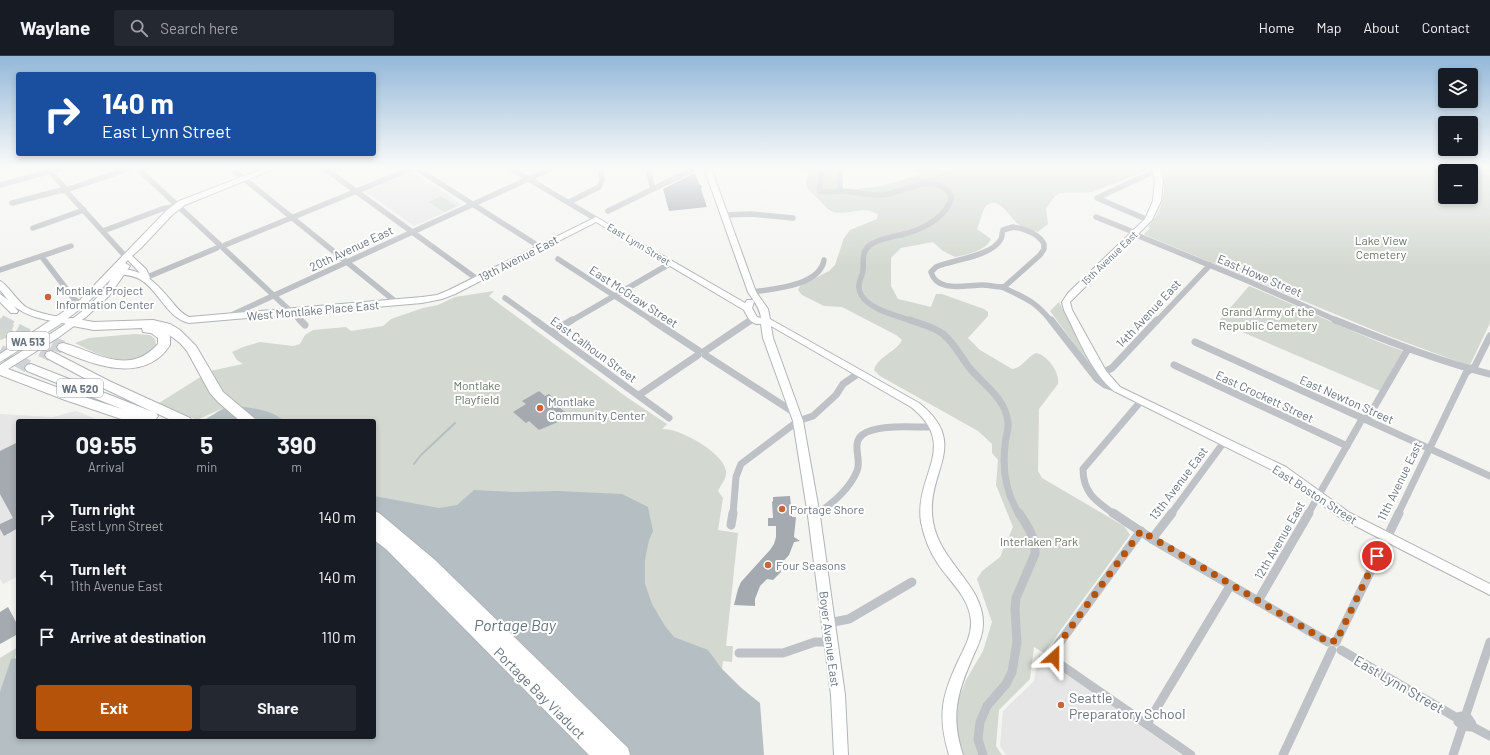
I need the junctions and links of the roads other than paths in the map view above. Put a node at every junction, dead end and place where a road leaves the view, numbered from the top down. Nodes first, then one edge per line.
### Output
1 (25, 201) edge
2 (76, 201) edge
3 (172, 201) edge
4 (188, 201) edge
5 (271, 201) edge
6 (333, 201) edge
7 (369, 201) edge
8 (466, 201) edge
9 (482, 201) edge
10 (572, 201) edge
11 (629, 201) edge
12 (719, 201) edge
13 (952, 201) edge
14 (1100, 201) edge
15 (1156, 201) edge
16 (569, 202) joint
17 (12, 204) dead end
18 (473, 205) junction
19 (178, 206) junction
20 (84, 210) junction
21 (608, 211) dead end
22 (725, 215) junction
23 (1096, 217) dead end
24 (292, 218) junction
25 (793, 218) dead end
26 (596, 219) junction
27 (1148, 220) junction
28 (33, 228) dead end
29 (103, 231) junction
30 (412, 233) junction
31 (1135, 234) junction
32 (71, 246) dead end
33 (221, 247) junction
34 (540, 247) junction
35 (42, 257) junction
36 (128, 258) junction
37 (558, 259) dead end
38 (824, 260) dead end
39 (347, 262) junction
40 (671, 263) junction
41 (1210, 265) junction
42 (0, 270) edge
43 (117, 271) junction
44 (145, 278) junction
45 (476, 279) junction
46 (0, 284) edge
47 (1002, 287) junction
48 (752, 292) junction
49 (273, 296) junction
50 (615, 296) junction
51 (439, 297) joint
52 (0, 298) edge
53 (505, 298) dead end
54 (396, 302) junction
55 (1066, 302) joint
56 (81, 304) junction
57 (761, 306) junction
58 (749, 308) junction
59 (290, 312) junction
60 (225, 318) junction
61 (753, 319) junction
62 (765, 320) junction
63 (63, 323) junction
64 (306, 325) dead end
65 (552, 332) junction
66 (793, 335) junction
67 (1490, 336) edge
68 (768, 338) junction
69 (1195, 342) dead end
70 (63, 347) tunnel mouth
71 (1408, 349) junction
72 (702, 353) junction
73 (52, 355) tunnel mouth
74 (0, 359) edge
75 (1174, 365) dead end
76 (31, 368) tunnel mouth
77 (0, 370) edge
78 (1471, 370) junction
79 (859, 373) junction
80 (1102, 373) junction
81 (1490, 374) edge
82 (1117, 389) junction
83 (639, 395) junction
84 (1141, 401) junction
85 (131, 402) junction
86 (797, 417) junction
87 (669, 418) dead end
88 (136, 419) edge
89 (161, 419) edge
90 (179, 419) edge
91 (247, 419) edge
92 (1365, 419) junction
93 (935, 427) junction
94 (1224, 442) junction
95 (1347, 446) junction
96 (1430, 448) junction
97 (1490, 476) edge
98 (1318, 496) junction
99 (814, 516) junction
100 (376, 519) edge
101 (732, 525) dead end
102 (1141, 531) junction
103 (376, 533) edge
104 (1386, 537) junction
105 (1152, 539) junction
106 (912, 582) dead end
107 (1230, 586) junction
108 (1490, 590) edge
109 (1258, 601) junction
110 (828, 622) junction
111 (830, 642) junction
112 (1490, 642) edge
113 (1334, 646) junction
114 (739, 653) dead end
115 (1464, 721) junction
116 (1146, 724) junction
117 (1490, 736) edge
118 (602, 755) edge
119 (621, 755) edge
120 (841, 755) edge
121 (956, 755) edge
122 (983, 755) edge
123 (1191, 755) edge
124 (1283, 755) edge
125 (1453, 755) edge

1 - 17 street
2 - 20 street
3 - 19 street
4 - 19 main road
5 - 24 street
6 - 24 street
7 - 30 street
8 - 18 street
9 - 18 street, 20th Avenue East
10 - 16 street
11 - 21 street
12 - 22 street
13 - 122 street
14 - 27 street
15 - 27 street, 15th Avenue East
16 - 26 street, East Lynn Street
18 - 30 street, 20th Avenue East
18 - 34 street
19 - 29 street
19 - 33 street
19 - 36 main road
20 - 28 street
20 - 29 street
22 - 25 street
22 - 48 street
23 - 31 street, East Howe Street
24 - 33 street
24 - 39 street
26 - 34 street, 19th Avenue East
26 - 40 street, East Lynn Street
27 - 31 street, 15th Avenue East
29 - 36 street
30 - 39 street, 20th Avenue East
30 - 45 street
31 - 41 street, East Howe Street
31 - 55 street, 15th Avenue East
32 - 35 street
33 - 44 street
33 - 49 street
34 - 45 street, 19th Avenue East
35 - 42 street
35 - 56 street
36 - 43 main road
36 - 44 main road
37 - 50 street, East McGraw Street
38 - 48 street
39 - 49 street, 20th Avenue East
39 - 54 street
40 - 50 street
40 - 58 street, East Lynn Street
41 - 71 street, East Howe Street
41 - 80 street, 14th Avenue East
43 - 44 street
43 - 56 main road
43 - 63 main road
44 - 60 street, West Montlake Place East
45 - 51 street, 19th Avenue East
46 - 63 street
47 - 47 street
47 - 82 street, East Boston Street
48 - 57 street
48 - 58 street
49 - 59 street
49 - 60 street, 20th Avenue East
50 - 65 street
50 - 72 street, East McGraw Street
51 - 54 street, West Montlake Place East
52 - 63 street
53 - 65 street, East Calhoun Street
54 - 59 street, West Montlake Place East
55 - 80 street, East Boston Street
56 - 63 main road
57 - 58 street
57 - 62 street
58 - 61 street
59 - 60 street, West Montlake Place East
59 - 64 street
61 - 62 street
61 - 68 street, Boyer Avenue East
61 - 72 street
62 - 66 street
62 - 68 street, Boyer Avenue East
63 - 70 highway
63 - 74 main road, WA 513
63 - 77 main road, WA 513
63 - 91 highway
65 - 83 street, East Calhoun Street
66 - 68 street
66 - 79 street
67 - 78 street, 11th Avenue East
68 - 86 street, Boyer Avenue East
69 - 92 street, East Newton Street
71 - 78 street, East Howe Street
71 - 92 street, 12th Avenue East
72 - 83 street
72 - 86 street, East McGraw Street
73 - 85 highway, WA 520
75 - 95 street, East Crockett Street
76 - 85 highway, WA 520
77 - 88 highway
78 - 81 street, East Howe Street
78 - 96 street, 11th Avenue East
79 - 86 street
79 - 93 street
80 - 82 street, East Boston Street
82 - 84 street, East Boston Street
83 - 87 street, East Calhoun Street
84 - 94 street, East Boston Street
84 - 102 street, East Lynn Street
85 - 89 highway, WA 520
85 - 90 highway, WA 520
86 - 99 street, Boyer Avenue East
86 - 101 street
92 - 95 street, 12th Avenue East
92 - 96 street, East Newton Street
93 - 99 street
93 - 121 street
94 - 98 street, East Boston Street
94 - 105 street, 13th Avenue East
95 - 98 street, 12th Avenue East
96 - 97 street, East Newton Street
96 - 104 street, 11th Avenue East
98 - 104 street, East Boston Street
98 - 109 street, 12th Avenue East
99 - 110 street, Boyer Avenue East
100 - 119 highway
102 - 105 street, East Lynn Street
102 - 116 street, 13th Avenue East
103 - 118 highway, Portage Bay Viaduct
104 - 108 street, East Boston Street
104 - 113 street, 11th Avenue East
105 - 107 street, East Lynn Street
106 - 110 street
107 - 109 street, East Lynn Street
107 - 116 street
109 - 113 street, East Lynn Street
110 - 111 street, Boyer Avenue East
111 - 114 street
111 - 120 street, Boyer Avenue East
112 - 115 street
113 - 115 street, East Lynn Street
113 - 124 street, 11th Avenue East
115 - 117 street, East Lynn Street
115 - 125 street
116 - 123 street

